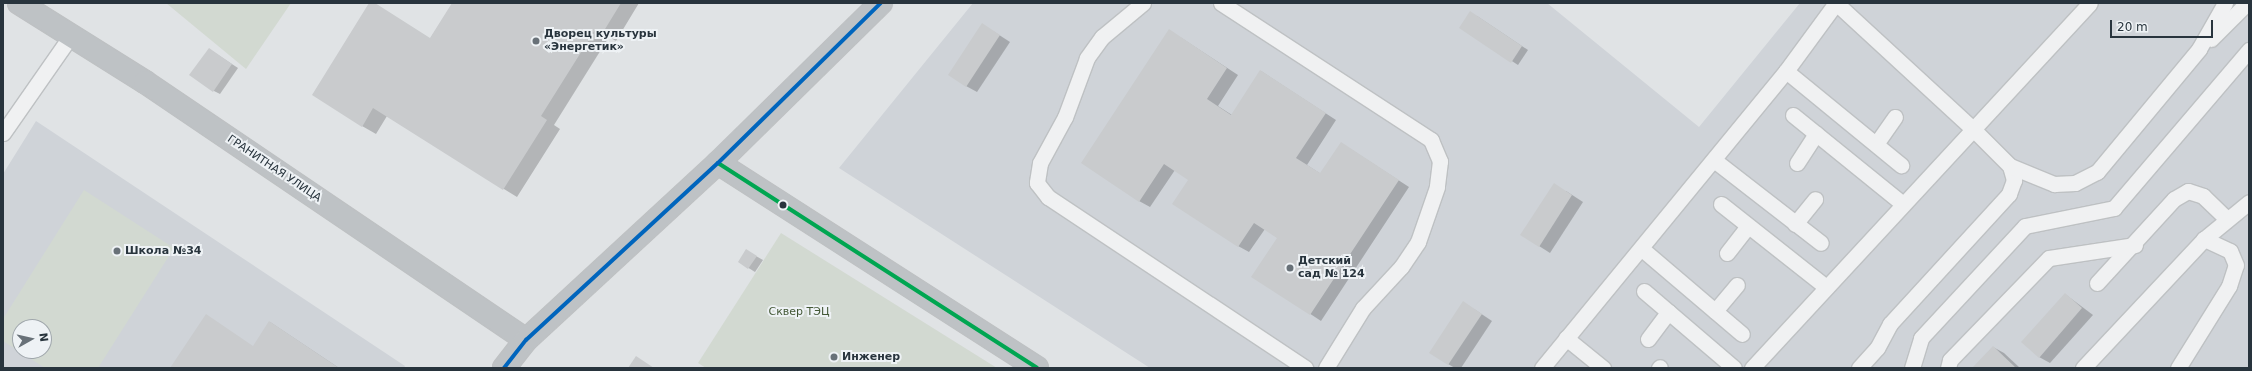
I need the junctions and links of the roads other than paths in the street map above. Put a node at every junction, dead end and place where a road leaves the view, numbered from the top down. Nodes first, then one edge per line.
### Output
1 (19, 3) edge
2 (881, 3) edge
3 (1143, 3) edge
4 (1221, 3) edge
5 (1836, 3) edge
6 (2090, 3) edge
7 (2225, 3) edge
8 (2247, 3) edge
9 (70, 37) junction
10 (2200, 49) junction
11 (2249, 50) edge
12 (1786, 71) junction
13 (1793, 115) dead end
14 (1895, 117) dead end
15 (1973, 128) junction
16 (3, 133) edge
17 (1816, 134) junction
18 (1876, 144) junction
19 (1714, 160) junction
20 (718, 163) junction
21 (1797, 163) dead end
22 (1901, 165) dead end
23 (2010, 166) junction
24 (1815, 199) dead end
25 (2249, 202) edge
26 (1720, 204) dead end
27 (1903, 204) junction
28 (2227, 219) junction
29 (1795, 224) junction
30 (1748, 226) junction
31 (2204, 240) junction
32 (1821, 243) dead end
33 (2135, 245) junction
34 (1642, 250) junction
35 (1727, 253) dead end
36 (2097, 283) dead end
37 (1737, 285) dead end
38 (1826, 287) junction
39 (1644, 291) dead end
40 (1715, 311) junction
41 (1668, 312) junction
42 (1742, 334) dead end
43 (1566, 338) junction
44 (1648, 339) dead end
45 (526, 340) junction
46 (504, 368) edge
47 (1037, 368) edge
48 (1304, 368) edge
49 (1326, 368) edge
50 (1542, 368) edge
51 (1604, 368) edge
52 (1734, 368) edge
53 (1752, 368) edge
54 (1859, 368) edge
55 (1912, 368) edge
56 (1948, 368) edge
57 (2083, 368) edge
58 (2178, 368) edge

1 - 9 street, ГРАНИТНАЯ УЛИЦА
2 - 20 street
3 - 48 lane
4 - 49 lane
5 - 12 lane
5 - 15 lane
6 - 15 lane
7 - 10 lane
8 - 10 lane
9 - 16 lane
9 - 45 street, ГРАНИТНАЯ УЛИЦА
10 - 23 lane
11 - 55 lane
12 - 18 lane
12 - 19 lane
13 - 17 lane
14 - 18 lane
15 - 23 lane
15 - 27 lane
17 - 21 lane
17 - 27 lane
18 - 22 lane
19 - 29 lane
19 - 34 lane
20 - 45 street
20 - 47 street
23 - 54 lane
24 - 29 lane
25 - 28 lane
26 - 30 lane
27 - 38 lane
28 - 31 lane
28 - 33 lane
29 - 32 lane
30 - 35 lane
30 - 38 lane
31 - 57 lane
31 - 58 lane
33 - 36 lane
33 - 56 lane
34 - 40 lane
34 - 43 lane
37 - 40 lane
38 - 53 lane
39 - 41 lane
40 - 42 lane
41 - 44 lane
41 - 52 lane
43 - 50 lane
43 - 51 lane
45 - 46 street

